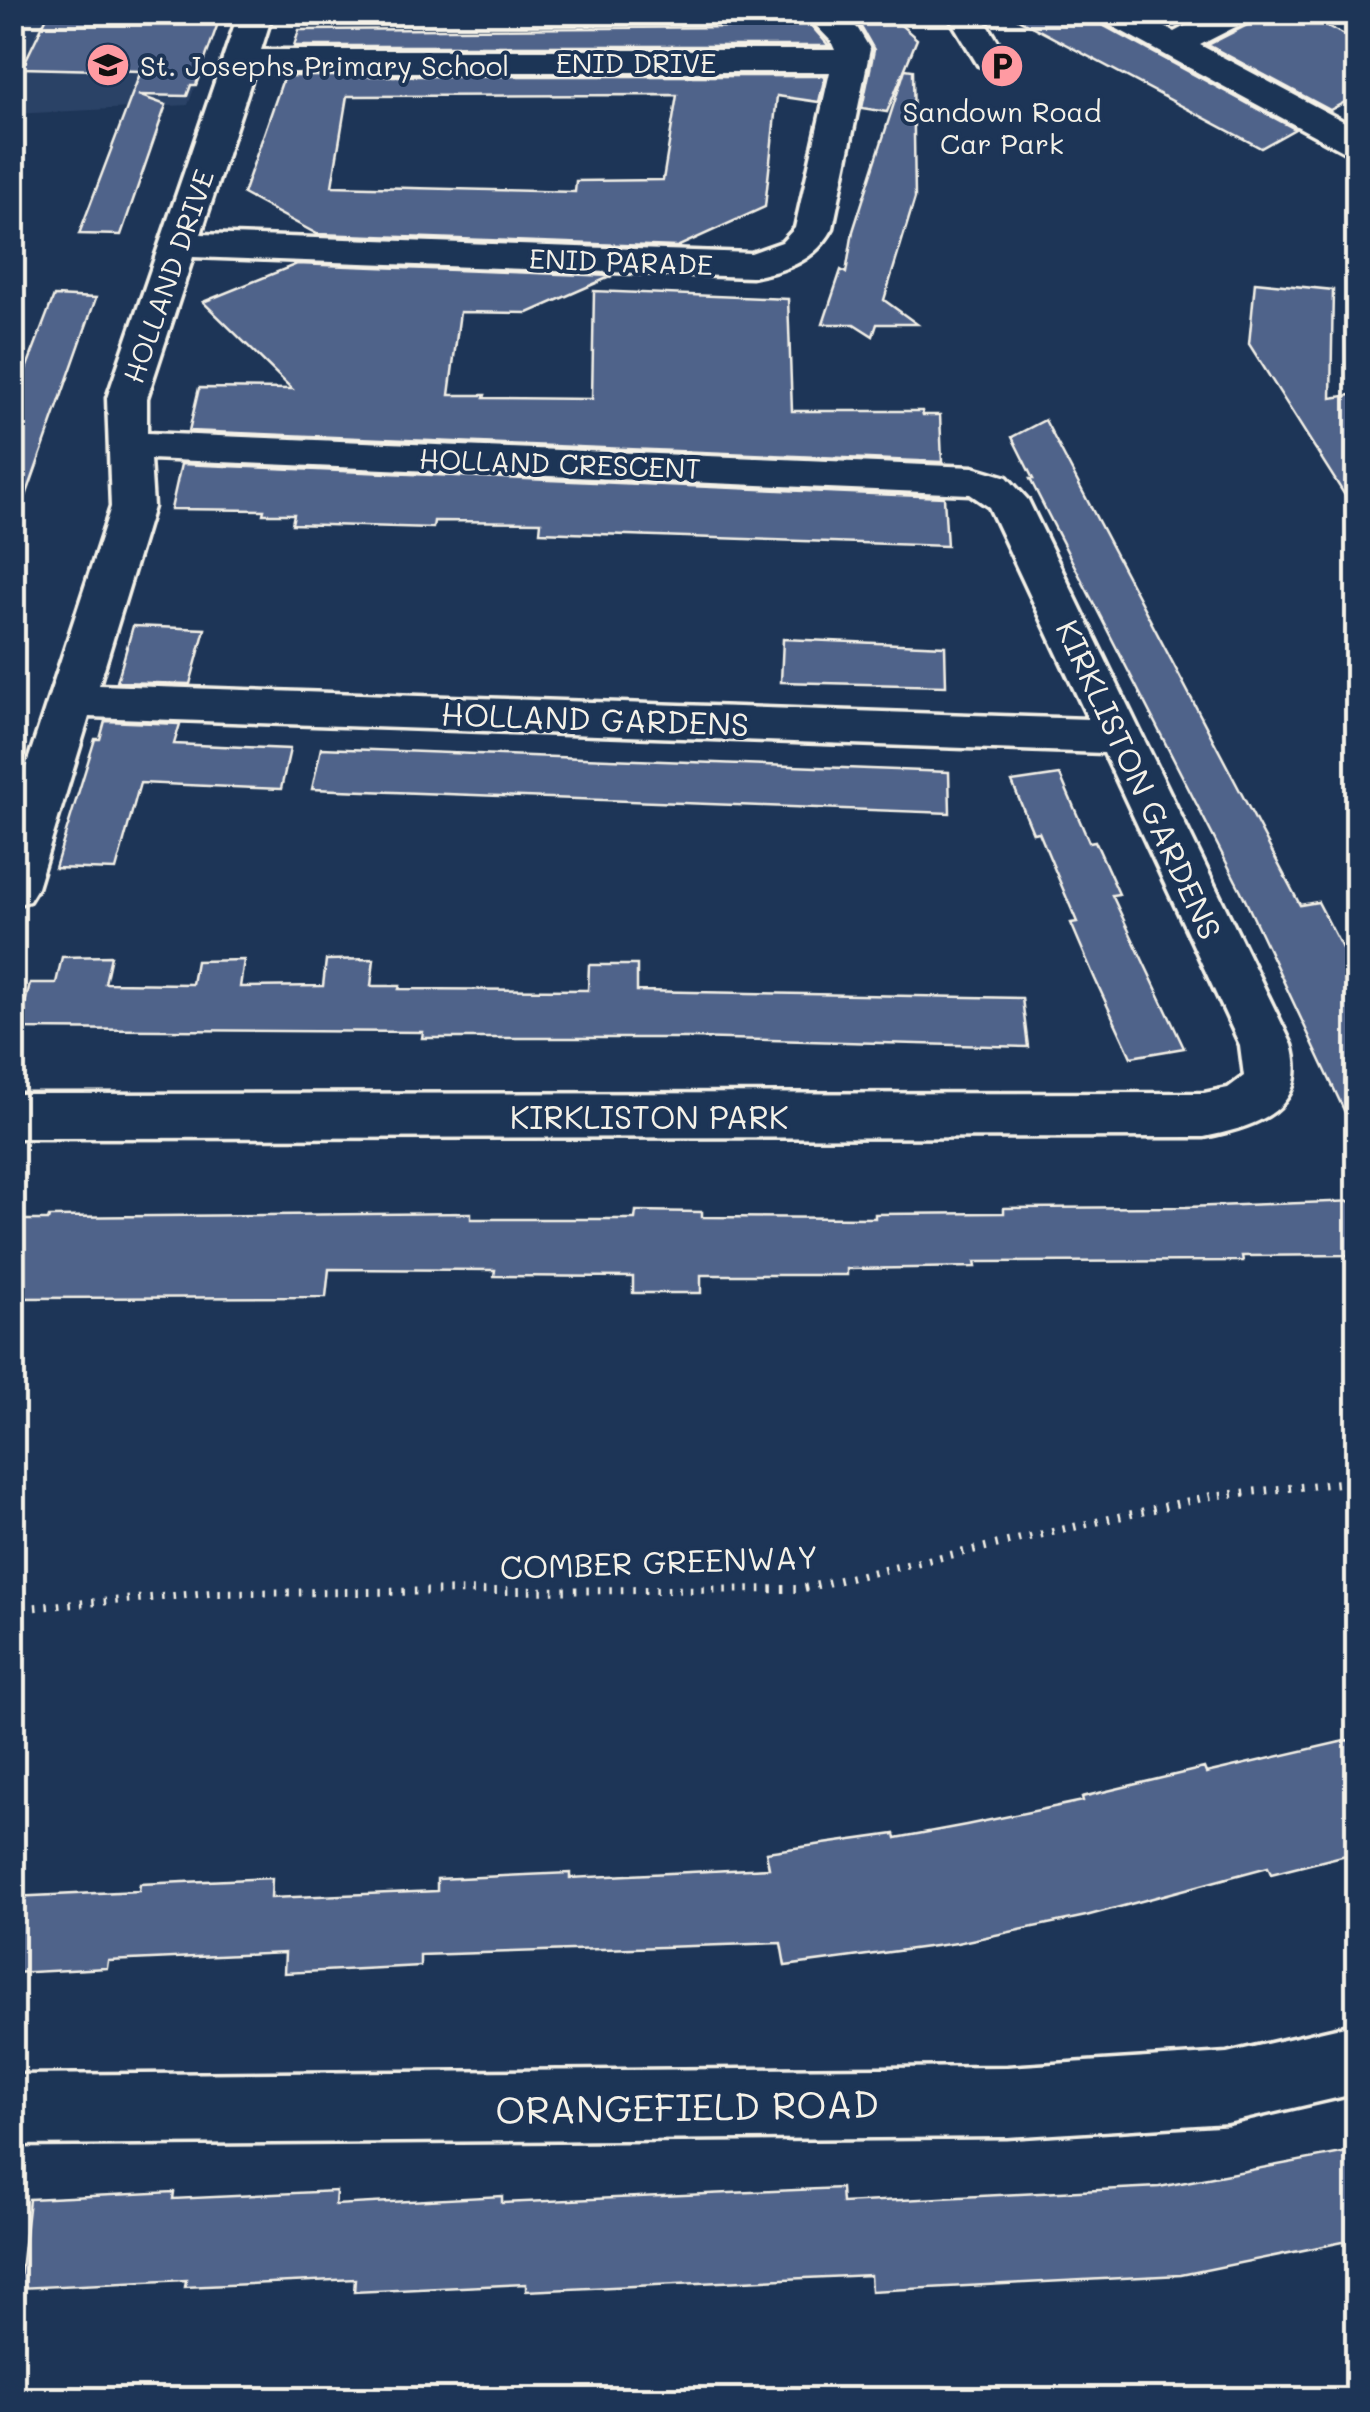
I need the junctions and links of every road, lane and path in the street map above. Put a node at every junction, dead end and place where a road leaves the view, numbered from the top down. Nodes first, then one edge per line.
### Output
1 (256, 12) edge
2 (820, 12) edge
3 (963, 12) edge
4 (1112, 12) edge
5 (1239, 12) edge
6 (1172, 46) junction
7 (990, 58) dead end
8 (242, 61) junction
9 (850, 61) junction
10 (1353, 136) edge
11 (180, 245) junction
12 (127, 445) junction
13 (992, 487) joint
14 (69, 700) junction
15 (1121, 737) junction
16 (12, 888) edge
17 (1272, 1079) joint
18 (12, 1116) edge
19 (1358, 1481) edge
20 (12, 1610) edge
21 (1358, 2058) edge
22 (12, 2110) edge

1 - 8 street, HOLLAND DRIVE
2 - 9 street
3 - 7 street
4 - 6 street
5 - 6 street
6 - 10 street
8 - 9 street, ENID DRIVE
8 - 11 street, HOLLAND DRIVE
9 - 11 street, ENID PARADE
11 - 12 street, HOLLAND DRIVE
12 - 13 street, HOLLAND CRESCENT
12 - 14 street, HOLLAND DRIVE
13 - 15 street, KIRKLISTON GARDENS
14 - 15 street, HOLLAND GARDENS
14 - 16 street, HOLLAND DRIVE
15 - 17 street, KIRKLISTON GARDENS
17 - 18 street, KIRKLISTON PARK
19 - 20 path, COMBER GREENWAY
21 - 22 street, ORANGEFIELD ROAD

